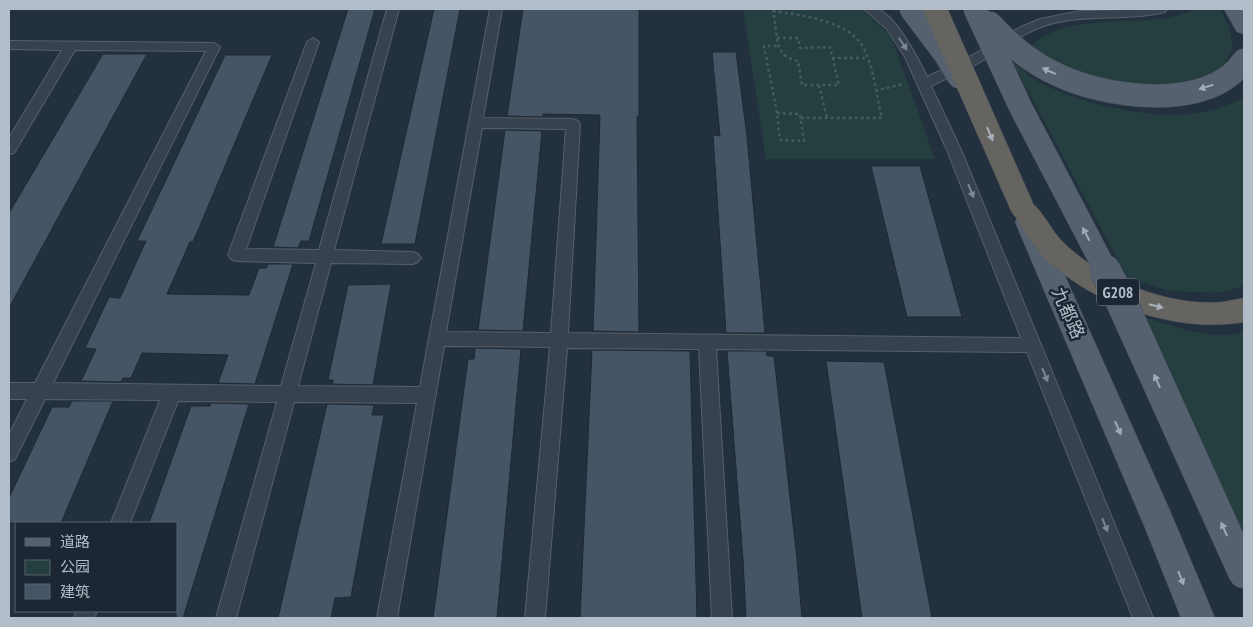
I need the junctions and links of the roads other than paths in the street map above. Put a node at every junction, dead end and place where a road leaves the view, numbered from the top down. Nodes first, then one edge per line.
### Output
1 (393, 9) edge
2 (496, 9) edge
3 (870, 9) edge
4 (911, 9) edge
5 (935, 9) edge
6 (975, 9) edge
7 (980, 9) edge
8 (1161, 9) edge
9 (1234, 9) edge
10 (1244, 27) edge
11 (313, 42) dead end
12 (9, 45) edge
13 (71, 46) junction
14 (1244, 60) edge
15 (917, 84) junction
16 (980, 111) junction
17 (476, 123) junction
18 (9, 149) edge
19 (1022, 207) junction
20 (326, 257) junction
21 (413, 258) dead end
22 (1244, 310) edge
23 (437, 339) junction
24 (559, 341) junction
25 (707, 342) junction
26 (1033, 345) junction
27 (9, 390) edge
28 (40, 392) junction
29 (172, 392) junction
30 (289, 394) junction
31 (427, 395) junction
32 (9, 453) edge
33 (121, 522) edge
34 (1244, 573) edge
35 (226, 618) edge
36 (387, 618) edge
37 (535, 618) edge
38 (722, 618) edge
39 (1142, 618) edge
40 (1198, 618) edge

1 - 20 lane
2 - 17 lane
3 -> 15 lane
4 - 16 main road, bridge
5 - 16 highway, 九都路, bridge
34 -> 6 main road, bridge
14 -> 7 main road, bridge
8 - 15 lane
9 - 10 main road
11 - 20 lane
12 - 13 lane
13 - 18 lane
13 - 28 lane
15 -> 26 lane
16 -> 19 highway, 九都路, bridge
17 - 23 lane
17 - 24 lane
19 -> 22 highway, G208, bridge
19 -> 40 main road, 九都路
20 - 21 lane
20 - 30 lane
23 - 24 lane
23 - 31 lane
24 - 25 lane
24 - 37 lane
25 - 26 lane
25 - 38 lane
26 -> 39 lane
27 - 28 lane
28 - 29 lane
28 - 32 lane
29 - 30 lane
29 - 33 lane
30 - 31 lane
30 - 35 lane
31 - 36 lane

